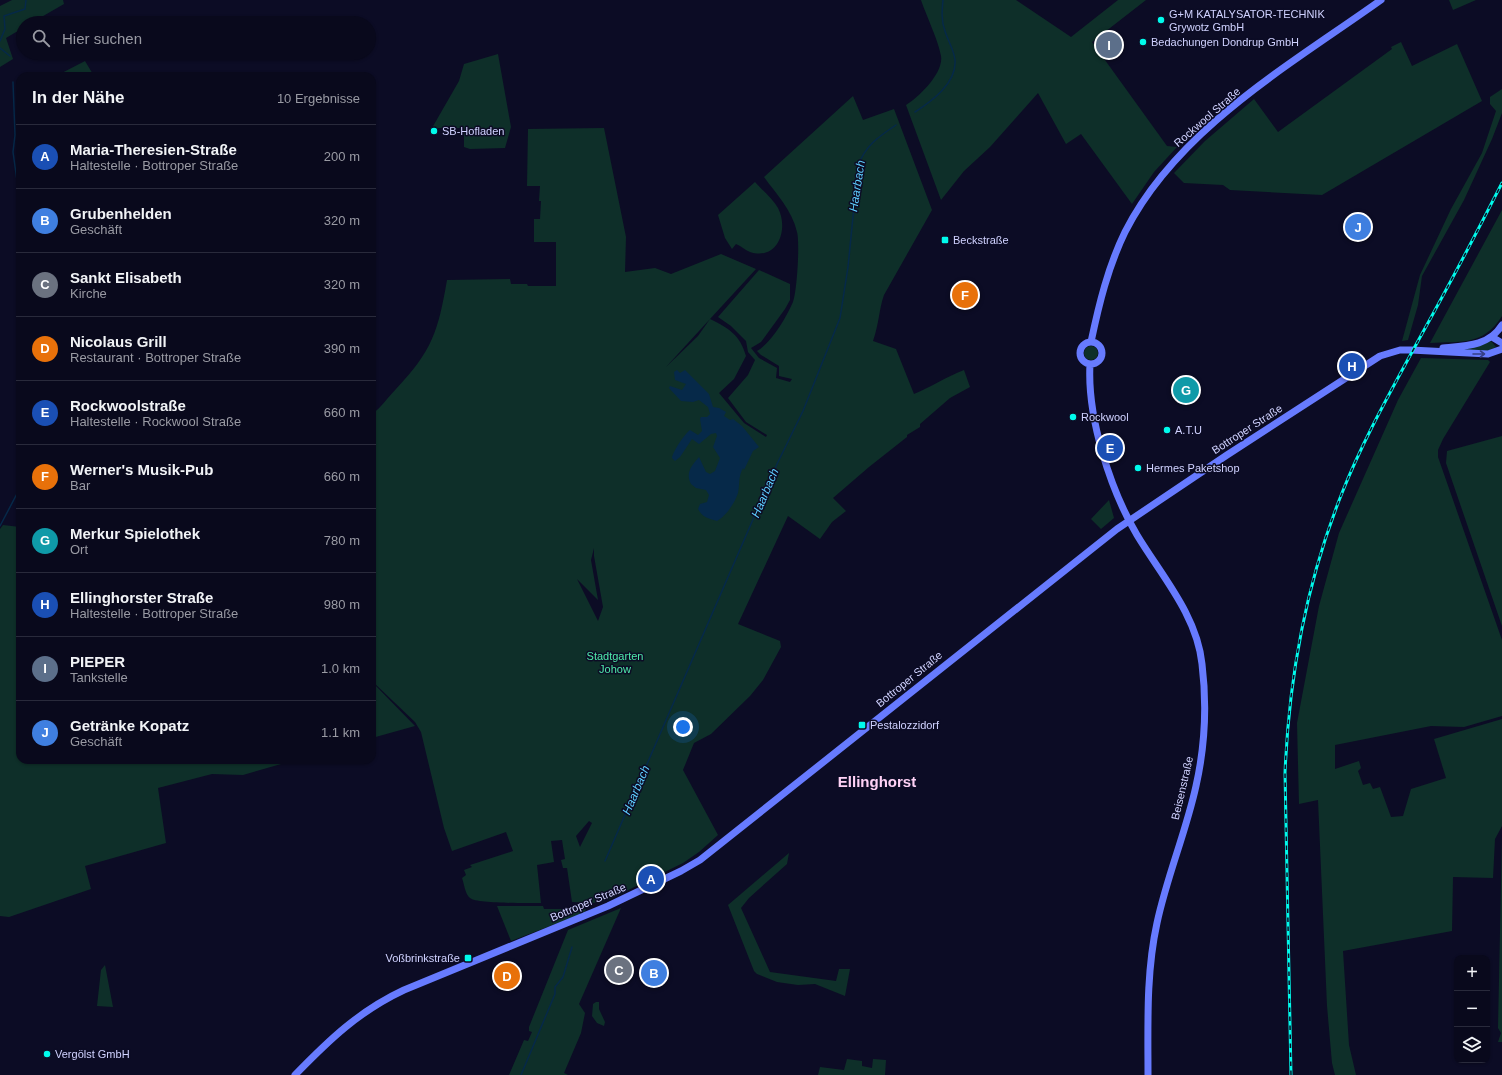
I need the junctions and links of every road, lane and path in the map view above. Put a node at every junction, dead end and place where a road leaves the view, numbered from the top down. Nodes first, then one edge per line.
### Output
1 (1381, 0) edge
2 (1502, 325) edge
3 (1492, 337) junction
4 (1091, 342) junction
5 (1502, 343) edge
6 (1502, 349) edge
7 (1427, 350) junction
8 (1090, 364) junction
9 (1129, 521) junction
10 (294, 1075) edge
11 (1148, 1075) edge

1 - 4 main road, Rockwool Straße
2 - 3 main road, Bottroper Straße
3 - 5 main road
3 - 7 main road, Bottroper Straße
4 - 8 main road, Rockwool Straße
4 - 8 main road
7 -> 6 main road, Bottroper Straße
7 - 9 main road, Bottroper Straße
8 - 9 main road, Rockwool Straße
9 - 10 main road, Bottroper Straße
9 - 11 main road, Beisenstraße

